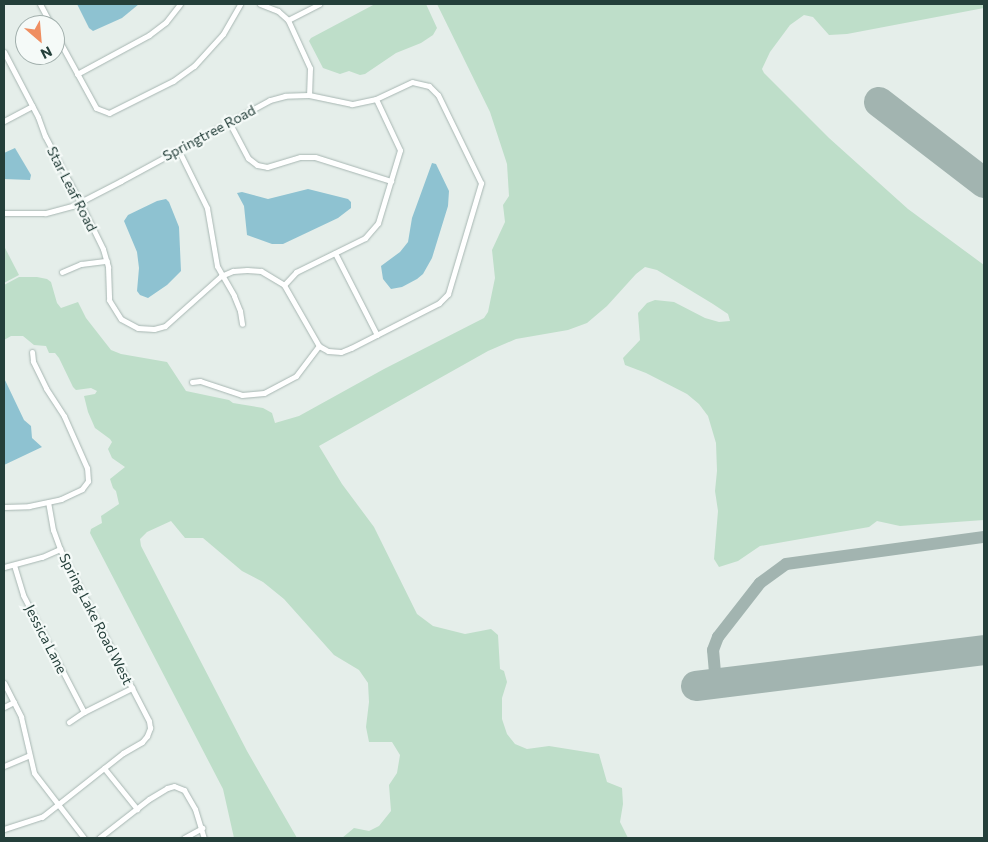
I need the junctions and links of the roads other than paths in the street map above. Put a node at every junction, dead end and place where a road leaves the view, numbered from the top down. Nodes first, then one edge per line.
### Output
1 (180, 4) edge
2 (240, 4) edge
3 (260, 4) edge
4 (319, 4) edge
5 (288, 20) junction
6 (65, 51) edge
7 (4, 52) edge
8 (6, 62) edge
9 (77, 74) junction
10 (309, 95) junction
11 (376, 99) junction
12 (32, 106) junction
13 (4, 121) edge
14 (229, 122) junction
15 (178, 149) junction
16 (391, 181) junction
17 (80, 202) junction
18 (4, 213) edge
19 (335, 253) junction
20 (107, 260) junction
21 (62, 272) dead end
22 (221, 276) junction
23 (284, 285) junction
24 (242, 324) dead end
25 (377, 334) junction
26 (319, 346) junction
27 (32, 352) dead end
28 (192, 382) dead end
29 (48, 502) junction
30 (4, 507) edge
31 (60, 549) junction
32 (14, 565) junction
33 (4, 567) edge
34 (4, 683) edge
35 (132, 688) junction
36 (14, 702) junction
37 (4, 707) edge
38 (84, 712) junction
39 (69, 722) dead end
40 (28, 756) junction
41 (4, 766) edge
42 (104, 768) junction
43 (57, 805) junction
44 (137, 809) junction
45 (4, 828) edge
46 (202, 828) junction
47 (84, 838) edge
48 (99, 838) edge
49 (184, 838) edge
50 (204, 838) edge

1 - 9 street
2 - 9 street
3 - 5 street
4 - 5 street
5 - 10 street
6 - 9 street
7 - 8 street, Star Leaf Road
8 - 12 street, Star Leaf Road
10 - 11 street, Springtree Road
10 - 14 street, Springtree Road
11 - 16 street
11 - 25 street, Springtree Road
12 - 13 street
12 - 17 street, Star Leaf Road
14 - 15 street, Springtree Road
14 - 16 street
15 - 17 street, Springtree Road
15 - 22 street
16 - 19 street
17 - 18 street, Springtree Road
17 - 20 street, Star Leaf Road
19 - 23 street
19 - 25 street
20 - 21 street
20 - 22 street, Star Leaf Road
22 - 23 street
22 - 24 street
23 - 26 street
25 - 26 street
26 - 28 street
27 - 29 street
29 - 30 street
29 - 31 street, Spring Lake Road West
31 - 32 street
31 - 35 street, Spring Lake Road West
32 - 33 street
32 - 38 street, Jessica Lane
34 - 36 street
35 - 38 street
35 - 42 street, Spring Lake Road West
36 - 37 street
36 - 40 street
38 - 39 street
40 - 41 street
40 - 43 street
42 - 43 street
42 - 44 street
43 - 45 street
43 - 47 street
44 - 46 street
44 - 48 street
46 - 49 street
46 - 50 street

